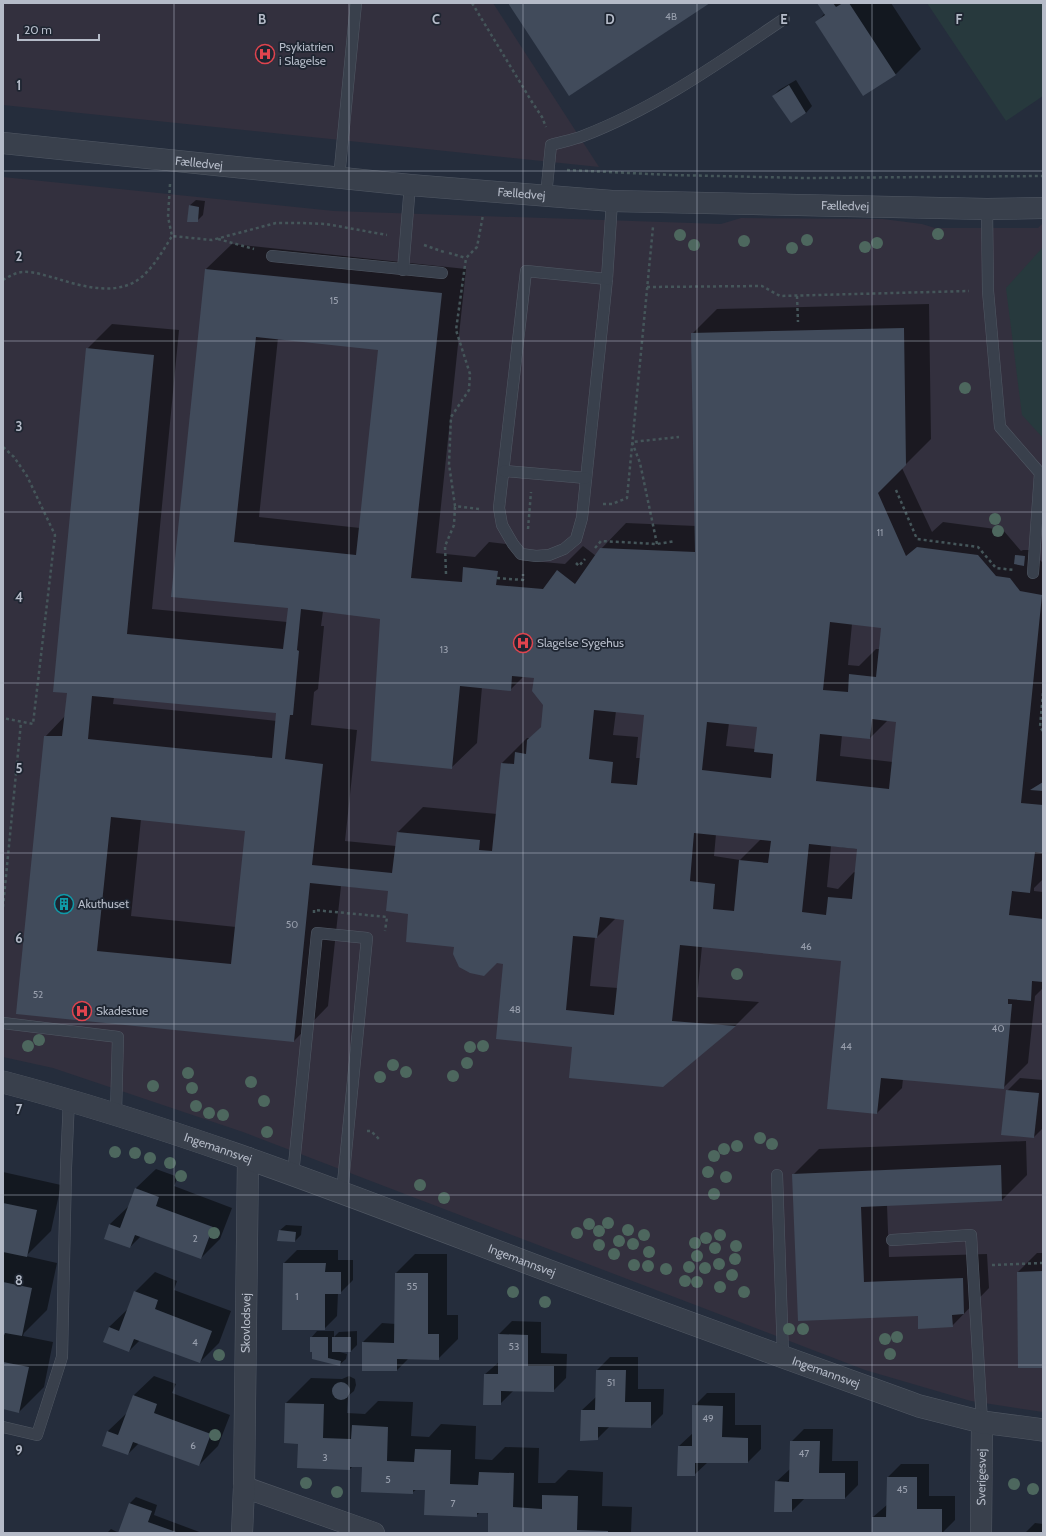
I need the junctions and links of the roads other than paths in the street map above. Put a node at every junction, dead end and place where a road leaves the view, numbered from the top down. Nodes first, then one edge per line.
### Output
1 (356, 3) edge
2 (784, 20) dead end
3 (3, 143) edge
4 (339, 178) junction
5 (410, 185) junction
6 (546, 196) junction
7 (612, 201) junction
8 (1043, 208) edge
9 (988, 209) junction
10 (272, 256) road end
11 (403, 270) junction
12 (442, 273) dead end
13 (608, 280) junction
14 (504, 471) junction
15 (1042, 473) edge
16 (586, 478) junction
17 (1033, 573) road end
18 (3, 1023) edge
19 (3, 1082) edge
20 (69, 1099) junction
21 (116, 1113) junction
22 (248, 1158) junction
23 (293, 1175) junction
24 (777, 1175) dead end
25 (342, 1193) junction
26 (892, 1240) dead end
27 (783, 1356) junction
28 (982, 1422) junction
29 (3, 1427) edge
30 (1043, 1430) edge
31 (244, 1487) junction
32 (242, 1533) edge
33 (374, 1533) edge
34 (981, 1533) edge

1 - 4 lane
2 - 6 lane
3 - 4 street, Fælledvej
4 - 5 street, Fælledvej
5 - 6 street, Fælledvej
5 - 11 lane
6 - 7 street, Fælledvej
7 - 9 street, Fælledvej
7 - 13 lane
8 - 9 street, Fælledvej
9 - 15 lane
10 - 11 lane
11 - 12 lane
13 - 14 lane
13 - 16 lane
14 - 16 lane
14 - 16 lane
15 - 17 lane
18 - 21 lane
19 - 20 street, Ingemannsvej
20 - 21 street, Ingemannsvej
20 - 29 lane
21 - 22 street, Ingemannsvej
22 - 23 street, Ingemannsvej
22 - 31 street, Skovlodsvej
23 - 25 street, Ingemannsvej
23 - 25 lane
24 - 27 lane
25 - 27 street, Ingemannsvej
26 - 28 lane
27 - 28 street, Ingemannsvej
28 - 30 street, Ingemannsvej
28 - 34 street, Sverigesvej
31 - 32 street, Skovlodsvej
31 - 33 street

